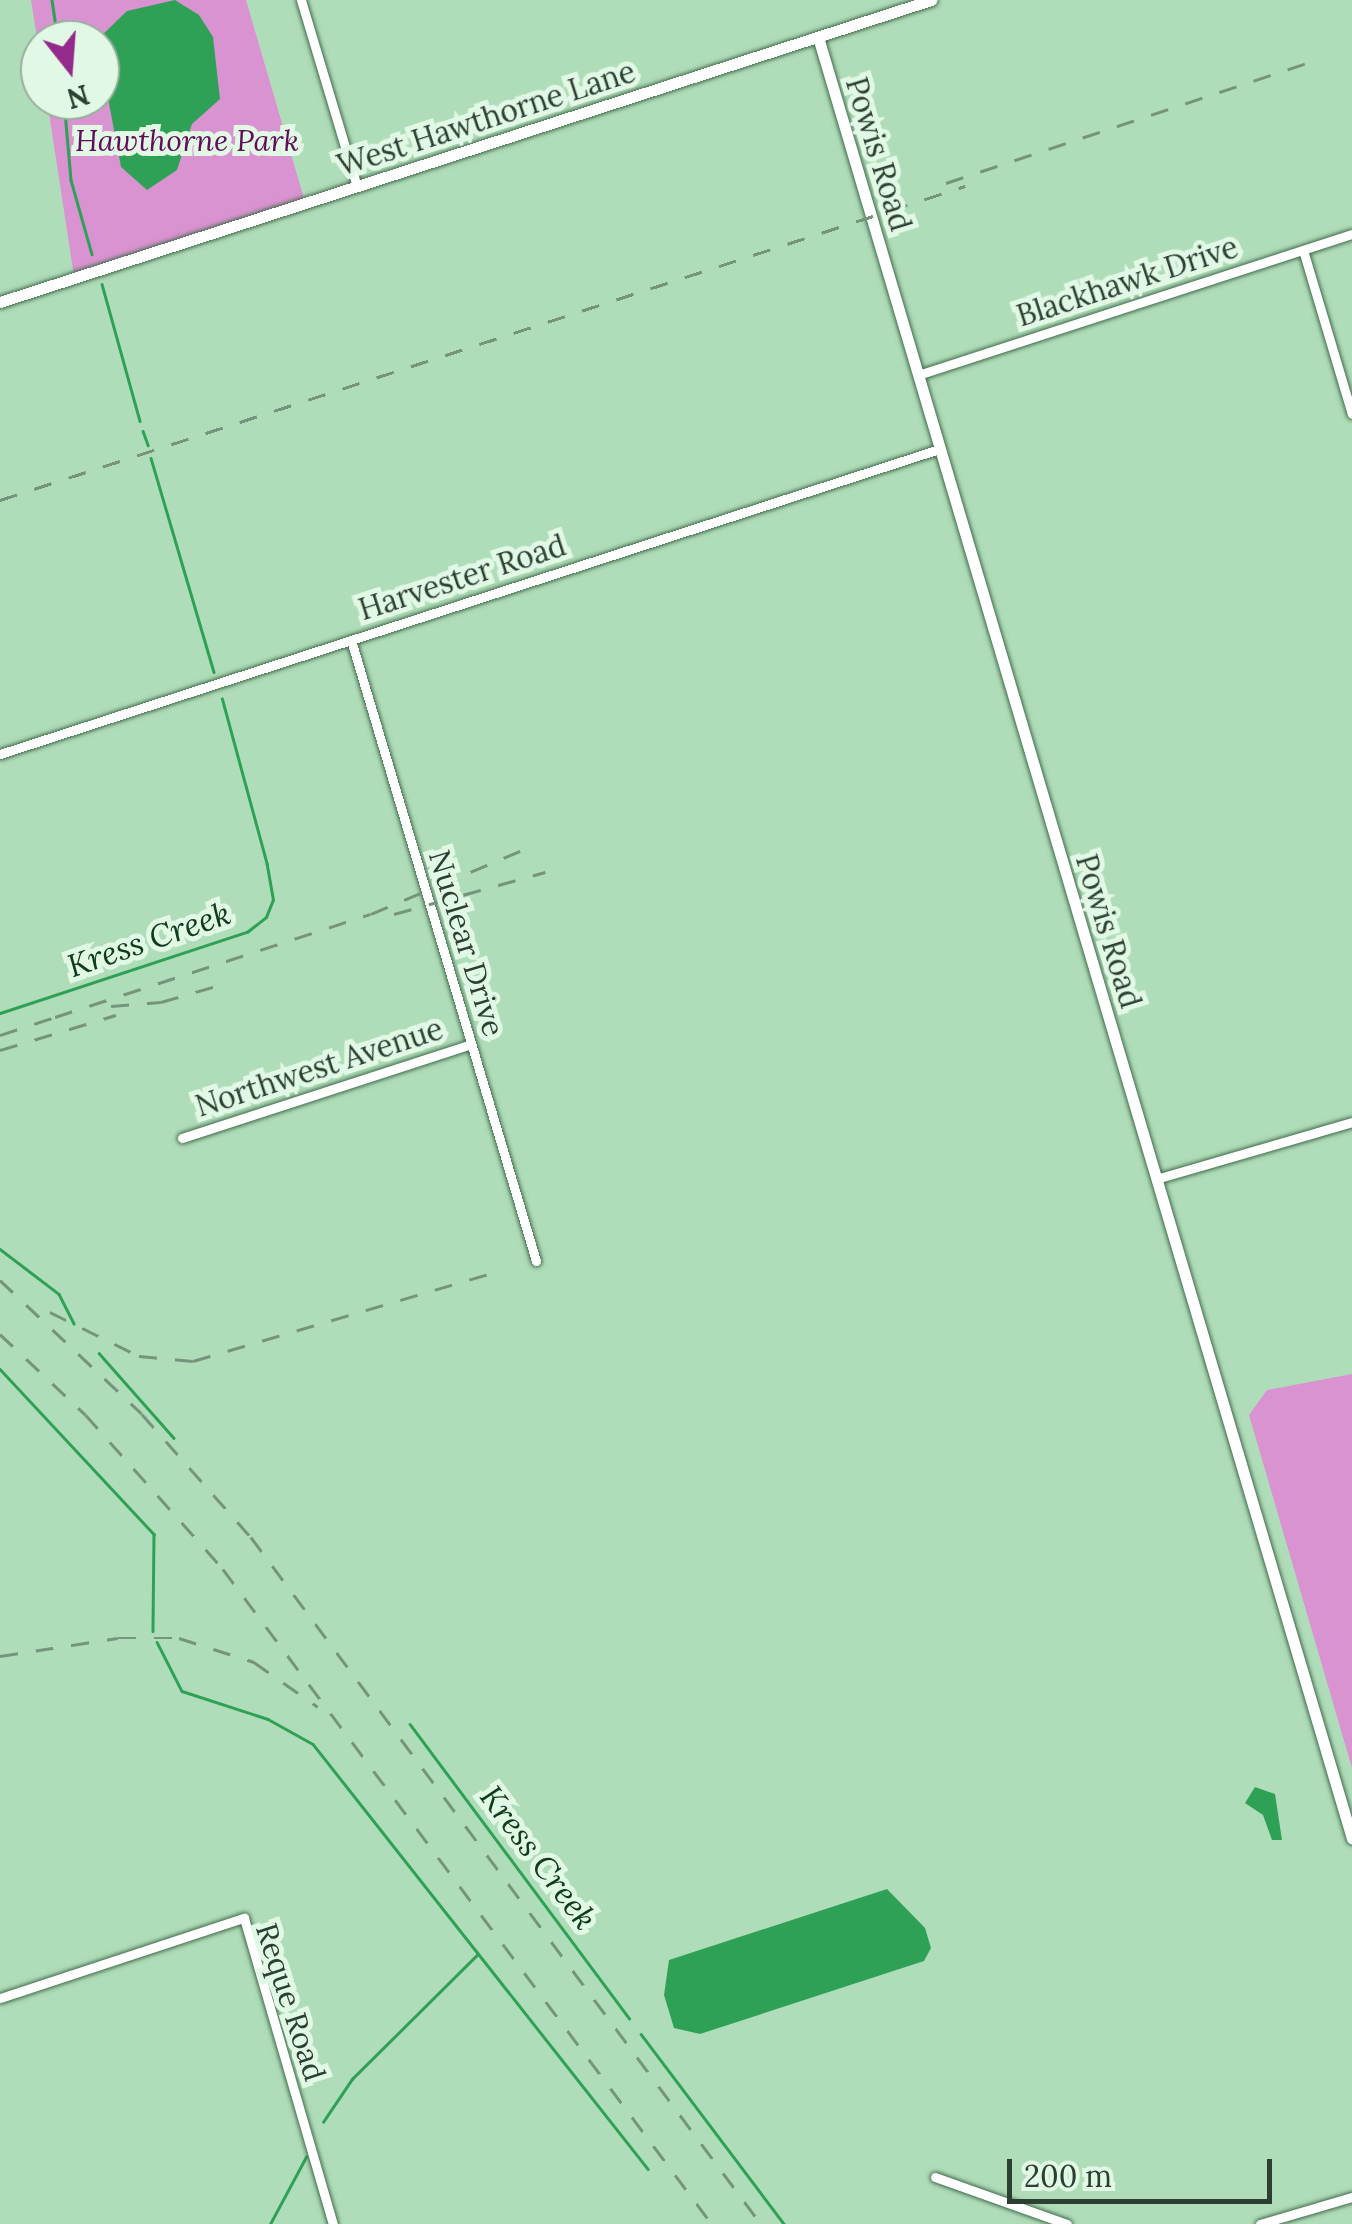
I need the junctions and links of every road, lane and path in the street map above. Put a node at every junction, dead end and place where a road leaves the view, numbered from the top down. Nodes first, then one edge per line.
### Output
1 (301, 0) edge
2 (931, 0) edge
3 (818, 37) junction
4 (356, 186) junction
5 (1352, 234) edge
6 (1303, 250) junction
7 (0, 302) edge
8 (918, 375) junction
9 (1352, 414) edge
10 (940, 449) junction
11 (351, 640) junction
12 (0, 754) edge
13 (471, 1044) junction
14 (1352, 1122) edge
15 (182, 1138) dead end
16 (1156, 1179) junction
17 (536, 1261) dead end
18 (1352, 1839) edge
19 (0, 1998) edge
20 (935, 2177) dead end
21 (1352, 2197) edge
22 (333, 2224) edge
23 (1066, 2224) edge
24 (1260, 2224) edge

1 - 4 street
2 - 3 street, West Hawthorne Lane
3 - 4 street, West Hawthorne Lane
3 - 8 street, Powis Road
4 - 7 street, West Hawthorne Lane
5 - 6 street, Blackhawk Drive
6 - 8 street, Blackhawk Drive
6 - 9 street
8 - 10 street, Powis Road
10 - 11 street, Harvester Road
10 - 16 street, Powis Road
11 - 12 street, Harvester Road
11 - 13 street, Nuclear Drive
13 - 15 street, Northwest Avenue
13 - 17 street, Nuclear Drive
14 - 16 street
16 - 18 street, Powis Road
19 - 22 street, Reque Road
20 - 23 street
21 - 24 street

